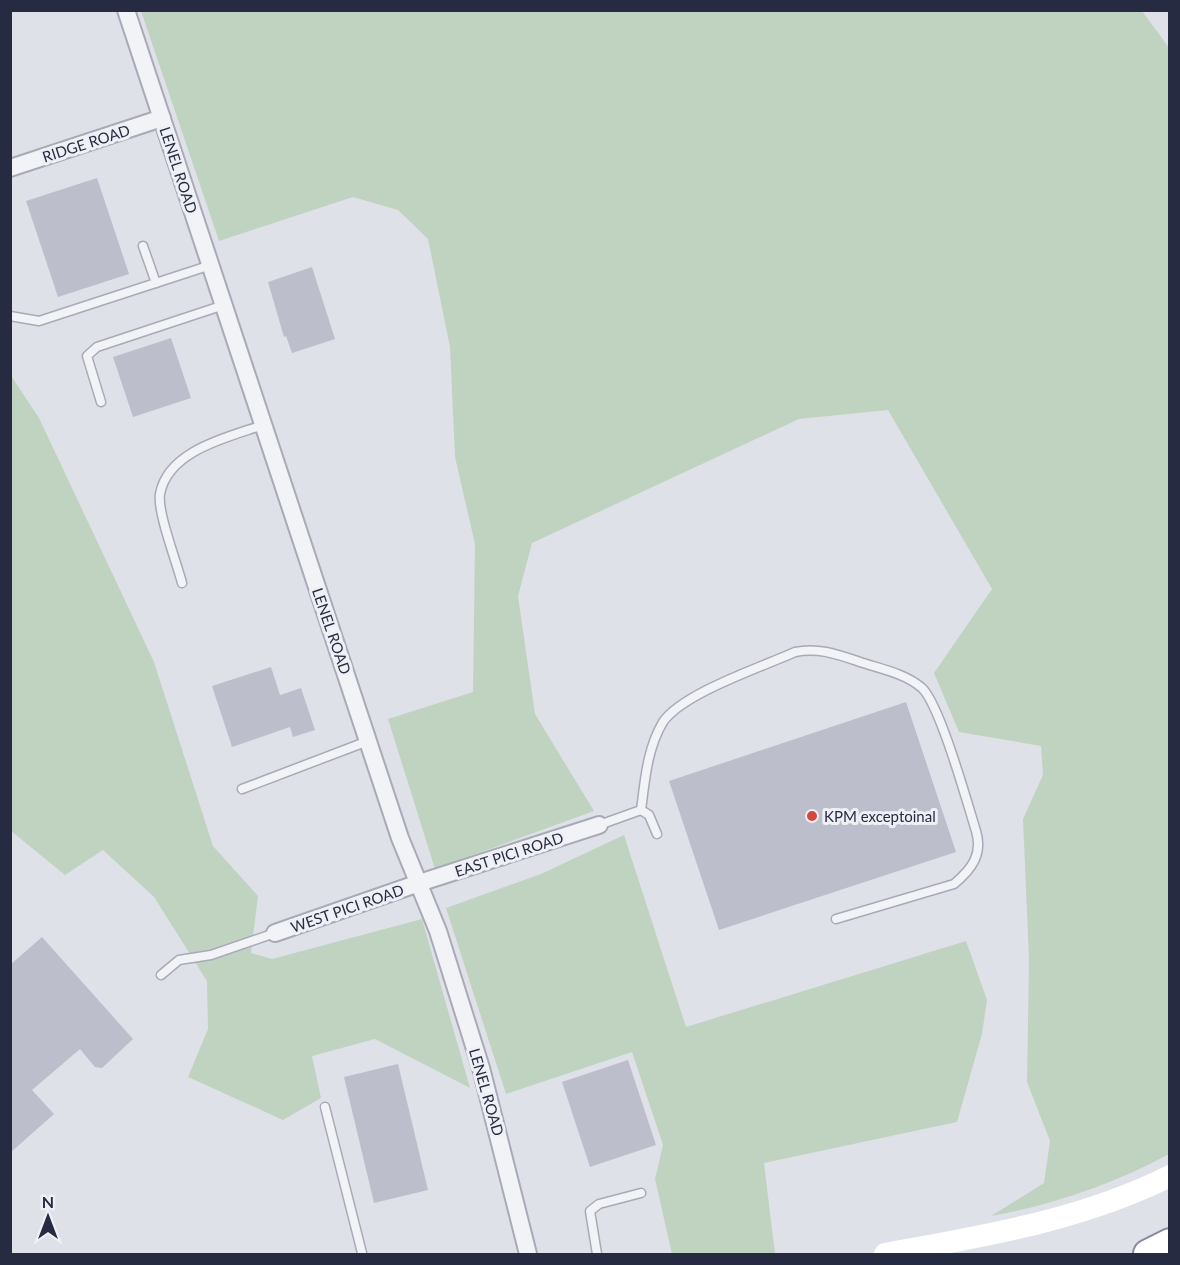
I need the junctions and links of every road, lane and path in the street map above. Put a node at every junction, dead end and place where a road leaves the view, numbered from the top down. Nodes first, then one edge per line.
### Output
1 (126, 10) edge
2 (162, 118) junction
3 (10, 168) edge
4 (143, 246) dead end
5 (211, 265) junction
6 (156, 283) junction
7 (224, 305) junction
8 (10, 316) edge
9 (101, 402) dead end
10 (263, 425) junction
11 (182, 583) dead end
12 (368, 741) junction
13 (242, 789) dead end
14 (641, 810) junction
15 (599, 825) joint
16 (657, 834) dead end
17 (419, 883) junction
18 (836, 920) dead end
19 (275, 933) joint
20 (161, 975) dead end
21 (325, 1107) dead end
22 (1170, 1176) edge
23 (641, 1193) dead end
24 (1170, 1243) edge
25 (362, 1253) dead end
26 (528, 1254) edge
27 (597, 1254) edge
28 (885, 1254) edge
29 (1148, 1254) edge

1 - 2 street, LENEL ROAD
2 - 3 street, RIDGE ROAD
2 - 5 street, LENEL ROAD
4 - 6 lane
5 - 6 lane
5 - 7 street, LENEL ROAD
6 - 8 lane
7 - 9 lane
7 - 10 street, LENEL ROAD
10 - 11 lane
10 - 12 street, LENEL ROAD
12 - 13 lane
12 - 17 street, LENEL ROAD
14 - 15 lane
14 - 16 lane
14 - 18 lane
15 - 17 street, EAST PICI ROAD
17 - 19 street, WEST PICI ROAD
17 - 26 street, LENEL ROAD
19 - 20 lane
21 - 25 lane
22 - 28 main road
23 - 27 lane
24 - 29 highway

